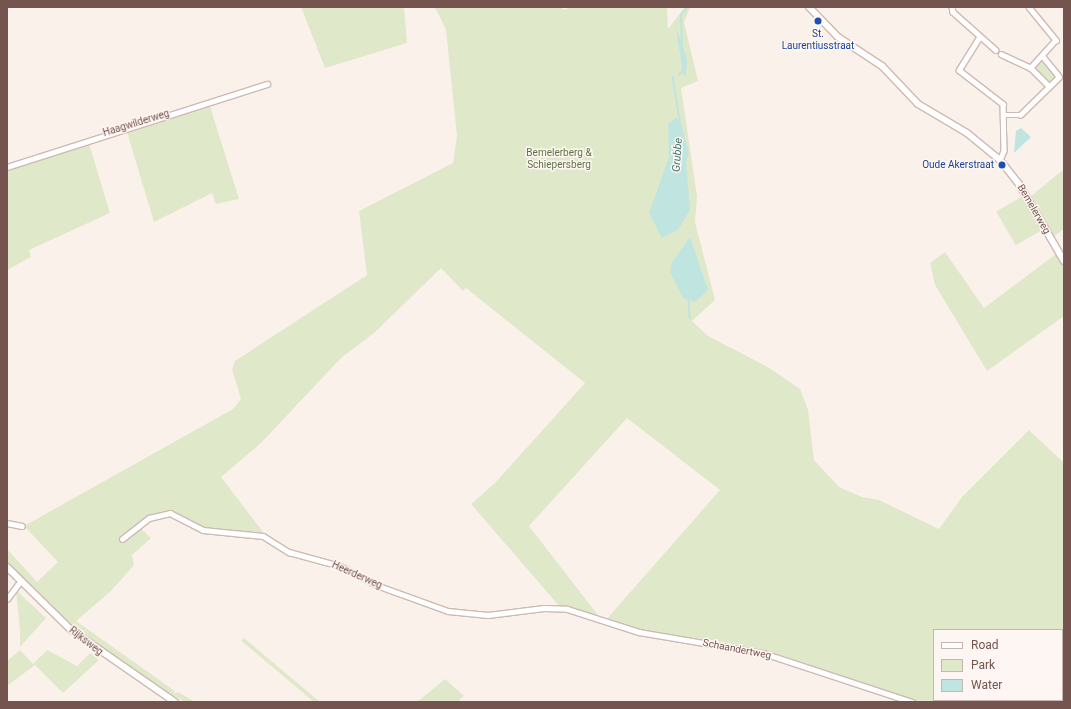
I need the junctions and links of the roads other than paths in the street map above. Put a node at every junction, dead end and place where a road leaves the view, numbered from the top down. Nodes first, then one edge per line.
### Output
1 (810, 7) edge
2 (952, 7) edge
3 (1029, 7) edge
4 (980, 37) junction
5 (996, 50) dead end
6 (1001, 54) dead end
7 (1042, 56) junction
8 (1031, 68) junction
9 (267, 84) dead end
10 (1049, 86) junction
11 (1006, 115) junction
12 (1000, 160) junction
13 (7, 167) edge
14 (1064, 261) edge
15 (7, 523) edge
16 (22, 526) dead end
17 (122, 539) dead end
18 (7, 567) edge
19 (20, 582) junction
20 (7, 599) edge
21 (559, 608) joint
22 (175, 702) edge
23 (912, 702) edge

1 - 12 street
2 - 4 street
3 - 7 street
4 - 5 street
4 - 11 street
6 - 8 street
7 - 8 street
7 - 10 street
8 - 10 street
9 - 13 street, Haagwilderweg
10 - 11 street
11 - 12 street
12 - 14 street, Bemelerweg
15 - 16 street
17 - 21 street, Heerderweg
18 - 19 street, Rijksweg
19 - 20 street
19 - 22 street, Rijksweg
21 - 23 street, Schaandertweg

